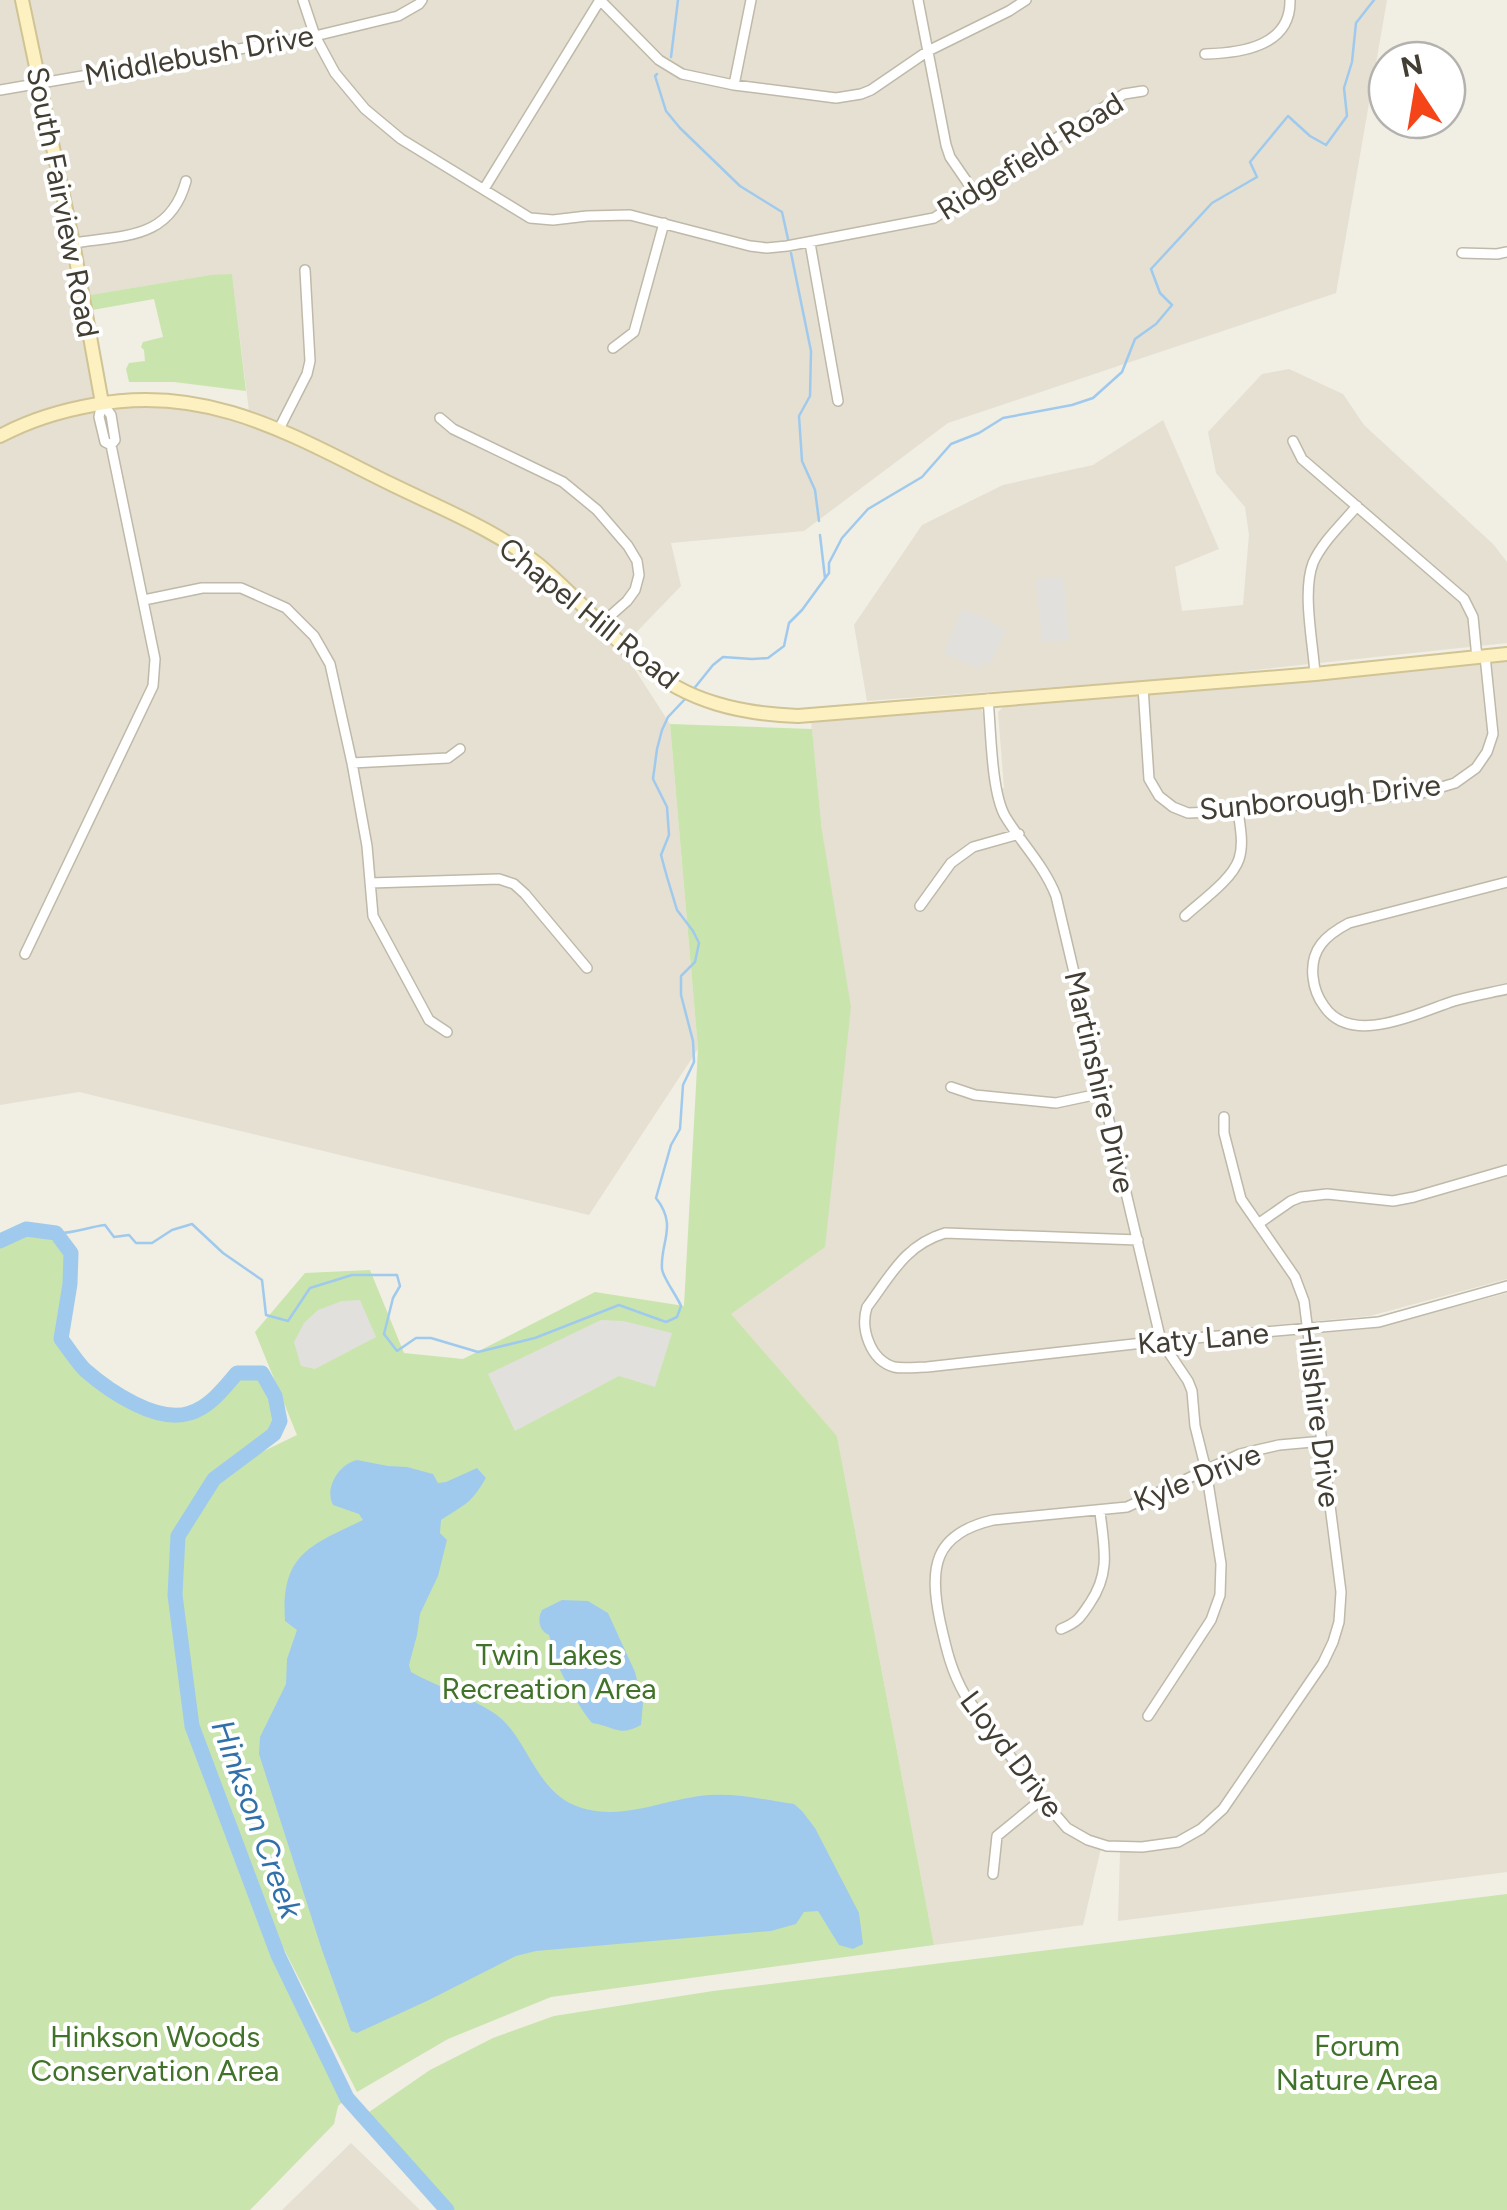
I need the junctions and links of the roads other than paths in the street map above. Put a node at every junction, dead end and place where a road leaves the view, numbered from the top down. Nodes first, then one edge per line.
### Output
1 (22, 0) edge
2 (303, 0) edge
3 (422, 0) edge
4 (600, 0) edge
5 (751, 0) edge
6 (918, 0) edge
7 (1026, 0) edge
8 (1290, 0) edge
9 (315, 36) junction
10 (928, 51) junction
11 (1205, 54) dead end
12 (38, 82) junction
13 (734, 85) junction
14 (0, 90) edge
15 (1143, 90) dead end
16 (186, 181) dead end
17 (484, 189) junction
18 (974, 192) junction
19 (664, 223) junction
20 (810, 243) junction
21 (73, 244) junction
22 (1507, 252) edge
23 (1462, 253) dead end
24 (305, 270) dead end
25 (613, 348) dead end
26 (838, 400) dead end
27 (102, 403) junction
28 (440, 418) dead end
29 (278, 429) junction
30 (0, 436) edge
31 (1293, 441) dead end
32 (1357, 506) junction
33 (144, 600) junction
34 (601, 624) junction
35 (1507, 654) edge
36 (1481, 657) junction
37 (1315, 674) junction
38 (1143, 687) junction
39 (988, 699) junction
40 (460, 749) dead end
41 (352, 763) junction
42 (1238, 811) junction
43 (1019, 834) junction
44 (1507, 882) edge
45 (370, 883) junction
46 (920, 906) dead end
47 (1184, 916) dead end
48 (25, 954) dead end
49 (587, 968) dead end
50 (1507, 990) edge
51 (447, 1032) dead end
52 (951, 1087) dead end
53 (1103, 1093) junction
54 (1224, 1117) dead end
55 (1507, 1170) edge
56 (1258, 1224) junction
57 (1138, 1240) junction
58 (1507, 1286) edge
59 (1308, 1329) junction
60 (1162, 1341) junction
61 (1324, 1441) junction
62 (1206, 1470) junction
63 (1100, 1512) junction
64 (954, 1536) joint
65 (1339, 1622) joint
66 (1062, 1628) dead end
67 (1148, 1716) dead end
68 (1042, 1799) junction
69 (992, 1874) dead end

1 - 12 street, South Fairview Road
2 - 9 street, Ridgefield Road
3 - 9 street, Middlebush Drive
4 - 13 street
4 - 17 street
5 - 13 street
6 - 10 street
7 - 10 street
8 - 11 street
9 - 12 street, Middlebush Drive
9 - 17 street, Ridgefield Road
10 - 13 street
10 - 18 street
12 - 14 street, Middlebush Drive
12 - 21 street, South Fairview Road
15 - 18 street, Ridgefield Road
16 - 21 street
17 - 19 street, Ridgefield Road
18 - 20 street, Ridgefield Road
19 - 20 street, Ridgefield Road
19 - 25 street
20 - 26 street
21 - 27 street, South Fairview Road
22 - 23 street
24 - 29 street
27 - 29 street, Chapel Hill Road
27 - 30 street, Chapel Hill Road
27 - 33 street
28 - 34 street
29 - 34 street, Chapel Hill Road
31 - 32 street, Sunborough Drive
32 - 36 street, Sunborough Drive
32 - 37 street
33 - 41 street
33 - 48 street
34 - 39 street, Chapel Hill Road
35 - 36 street, Chapel Hill Road
36 - 37 street, Chapel Hill Road
36 - 42 street, Sunborough Drive
37 - 38 street, Chapel Hill Road
38 - 39 street, Chapel Hill Road
38 - 42 street, Sunborough Drive
39 - 43 street, Martinshire Drive
40 - 41 street
41 - 45 street
42 - 47 street
43 - 46 street
43 - 53 street, Martinshire Drive
44 - 50 street
45 - 49 street
45 - 51 street
52 - 53 street
53 - 57 street, Martinshire Drive
54 - 56 street, Hillshire Drive
55 - 56 street
56 - 59 street, Hillshire Drive
57 - 60 street, Martinshire Drive
57 - 60 street, Katy Lane
58 - 59 street, Katy Lane
59 - 60 street, Katy Lane
59 - 61 street, Hillshire Drive
60 - 62 street, Martinshire Drive
61 - 62 street, Kyle Drive
61 - 65 street, Hillshire Drive
62 - 63 street, Kyle Drive
62 - 67 street, Martinshire Drive
63 - 64 street, Kyle Drive
63 - 66 street
64 - 68 street, Lloyd Drive
65 - 68 street, Lloyd Drive
68 - 69 street

